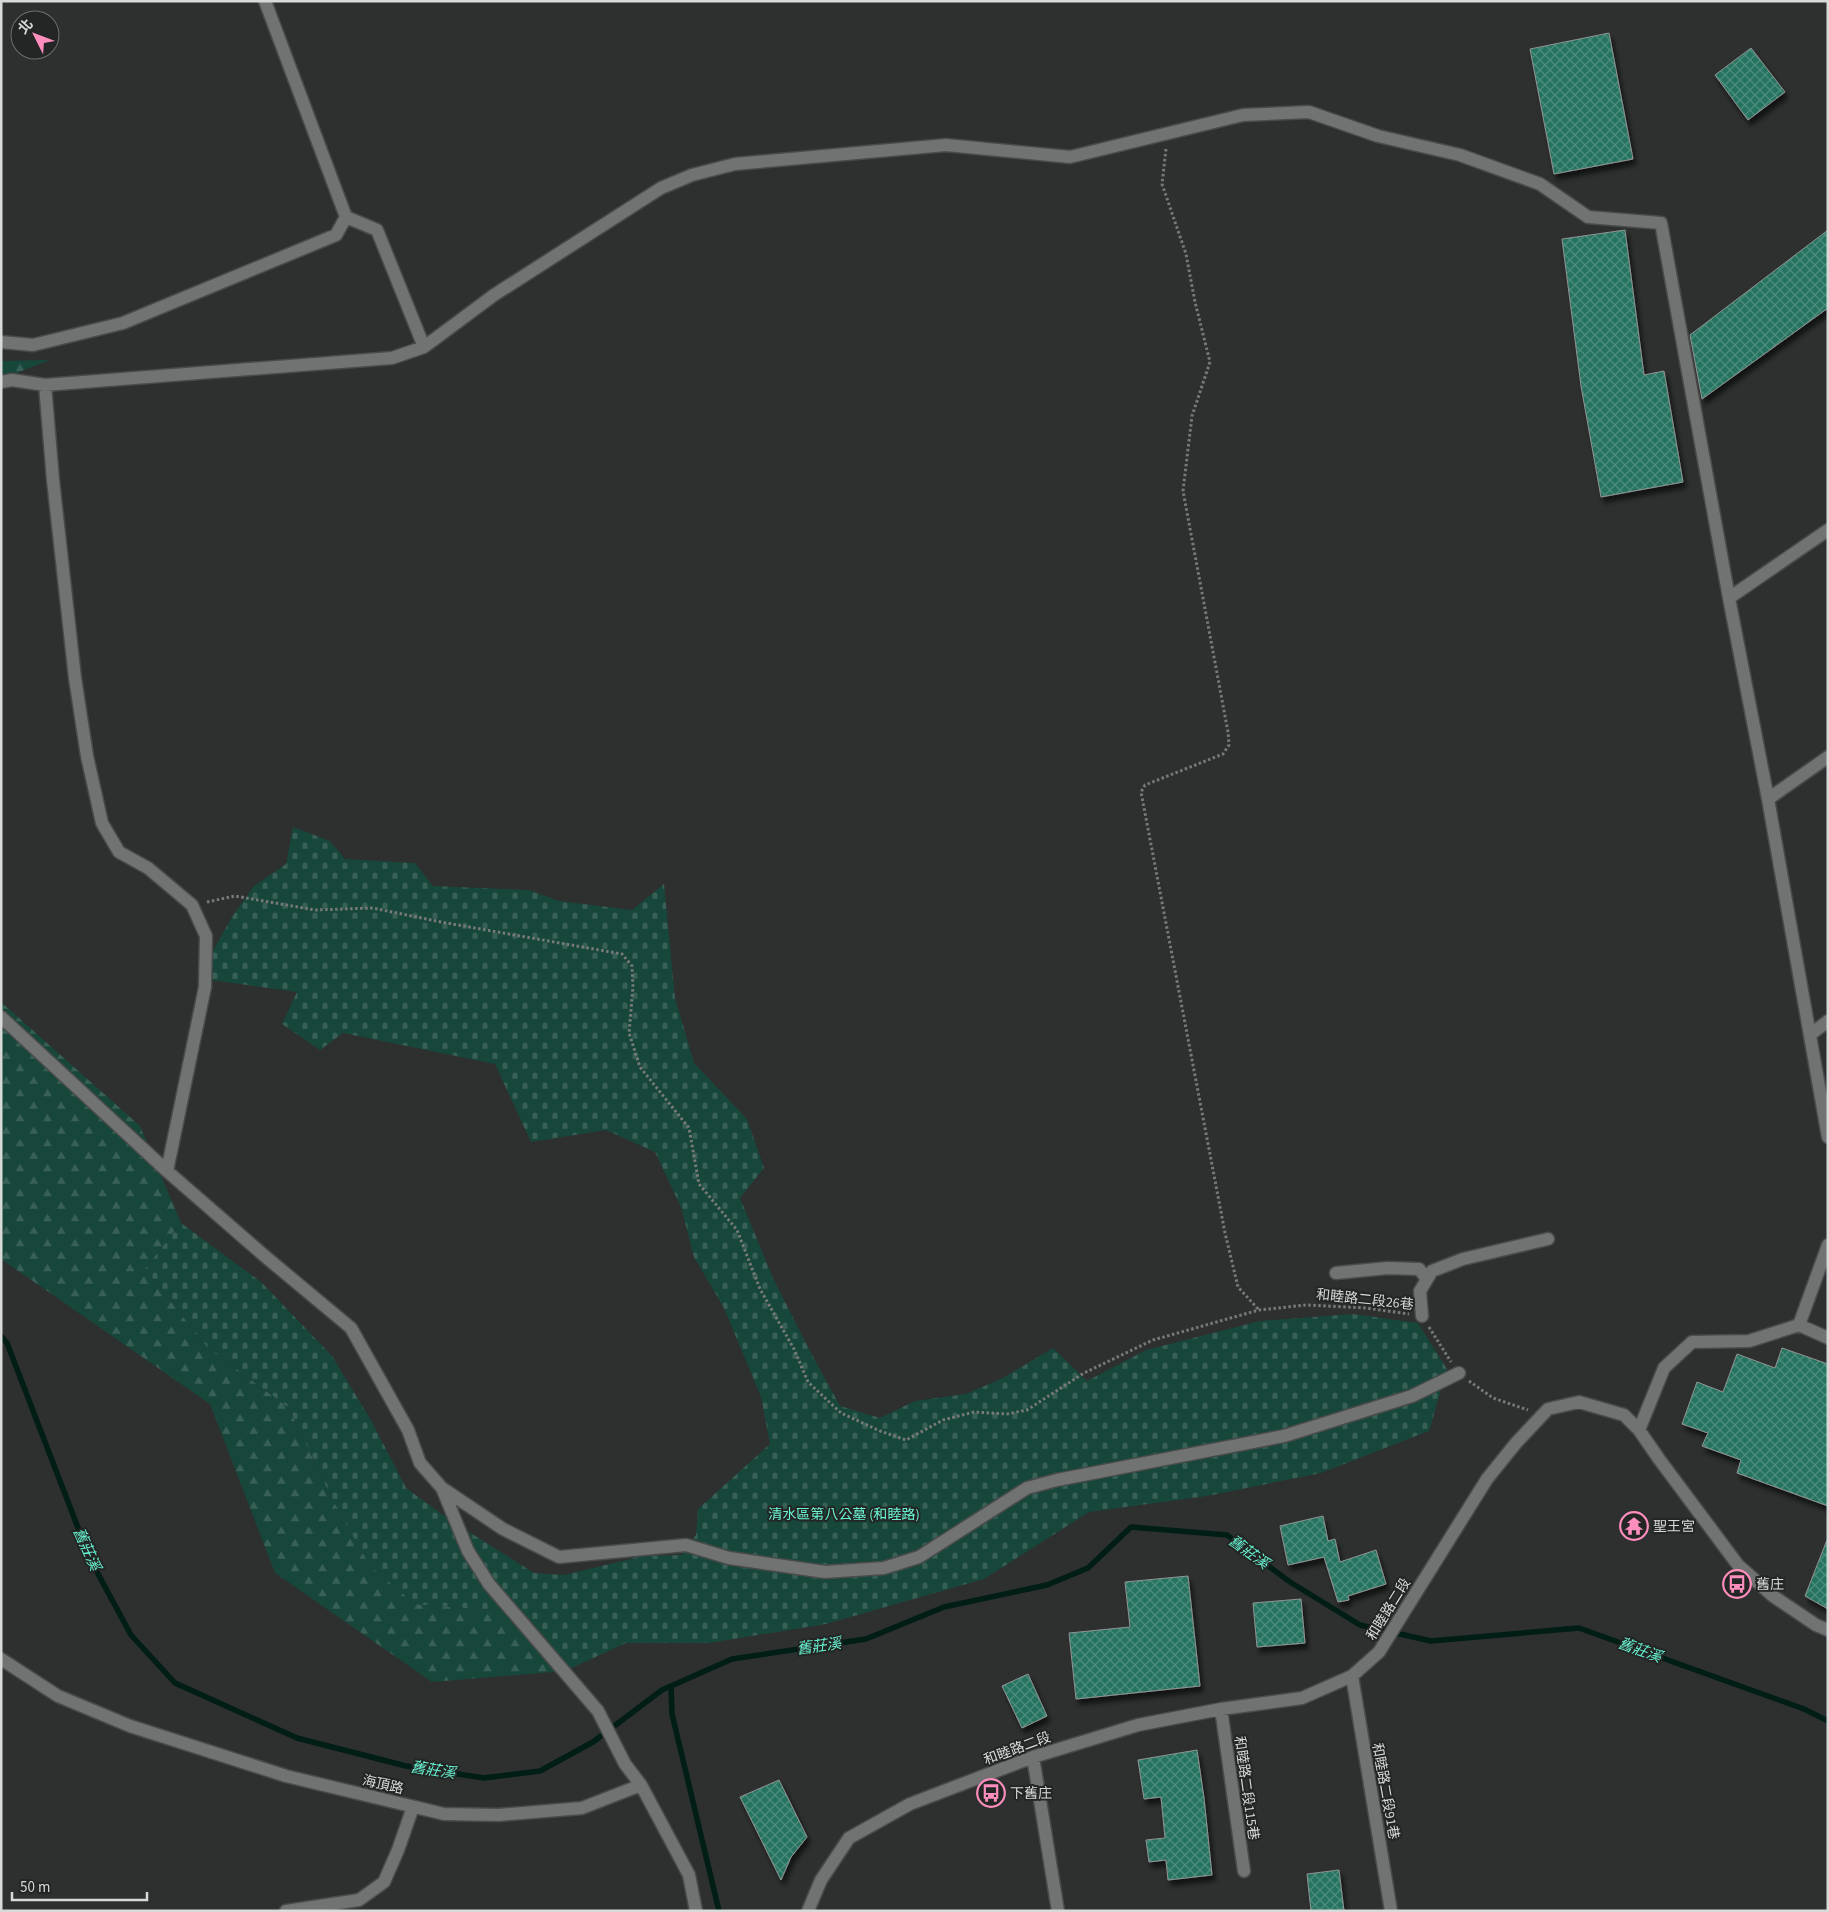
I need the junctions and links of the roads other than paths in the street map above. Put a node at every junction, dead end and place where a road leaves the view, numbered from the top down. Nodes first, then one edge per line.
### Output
1 (265, 1) edge
2 (346, 217) junction
3 (1, 342) edge
4 (424, 347) junction
5 (1, 382) edge
6 (45, 385) junction
7 (1828, 530) edge
8 (1729, 598) junction
9 (1828, 757) edge
10 (1768, 799) junction
11 (1, 1017) edge
12 (1828, 1021) edge
13 (1811, 1034) junction
14 (1826, 1113) edge
15 (1828, 1137) edge
16 (167, 1170) junction
17 (1548, 1239) dead end
18 (1828, 1245) edge
19 (1336, 1273) dead end
20 (1427, 1279) junction
21 (1422, 1316) road end
22 (1799, 1325) junction
23 (1828, 1338) edge
24 (1458, 1373) road end
25 (1639, 1430) junction
26 (442, 1488) junction
27 (1828, 1630) edge
28 (1, 1659) edge
29 (1352, 1676) junction
30 (1222, 1709) junction
31 (1033, 1757) junction
32 (641, 1785) junction
33 (413, 1807) junction
34 (1244, 1871) dead end
35 (286, 1911) edge
36 (696, 1911) edge
37 (808, 1911) edge
38 (1058, 1911) edge
39 (1391, 1911) edge

1 - 2 street
2 - 3 street
2 - 4 street
4 - 6 street
4 - 8 street
5 - 6 street
6 - 16 street
7 - 8 street
8 - 10 street
9 - 10 street
10 - 13 street
11 - 16 street
12 - 13 street
13 - 14 street
14 - 15 street
16 - 26 street
17 - 20 street
18 - 22 street
19 - 20 street
20 - 21 street
22 - 23 street
22 - 25 street
24 - 26 street
25 - 27 street
25 - 29 street, 和睦路二段
26 - 32 street
28 - 33 street, 海頂路
29 - 30 street, 和睦路二段
29 - 39 street, 和睦路二段91巷
30 - 31 street, 和睦路二段
30 - 34 street, 和睦路二段115巷
31 - 37 street, 和睦路二段
31 - 38 street
32 - 33 street, 海頂路
32 - 36 street
33 - 35 street

